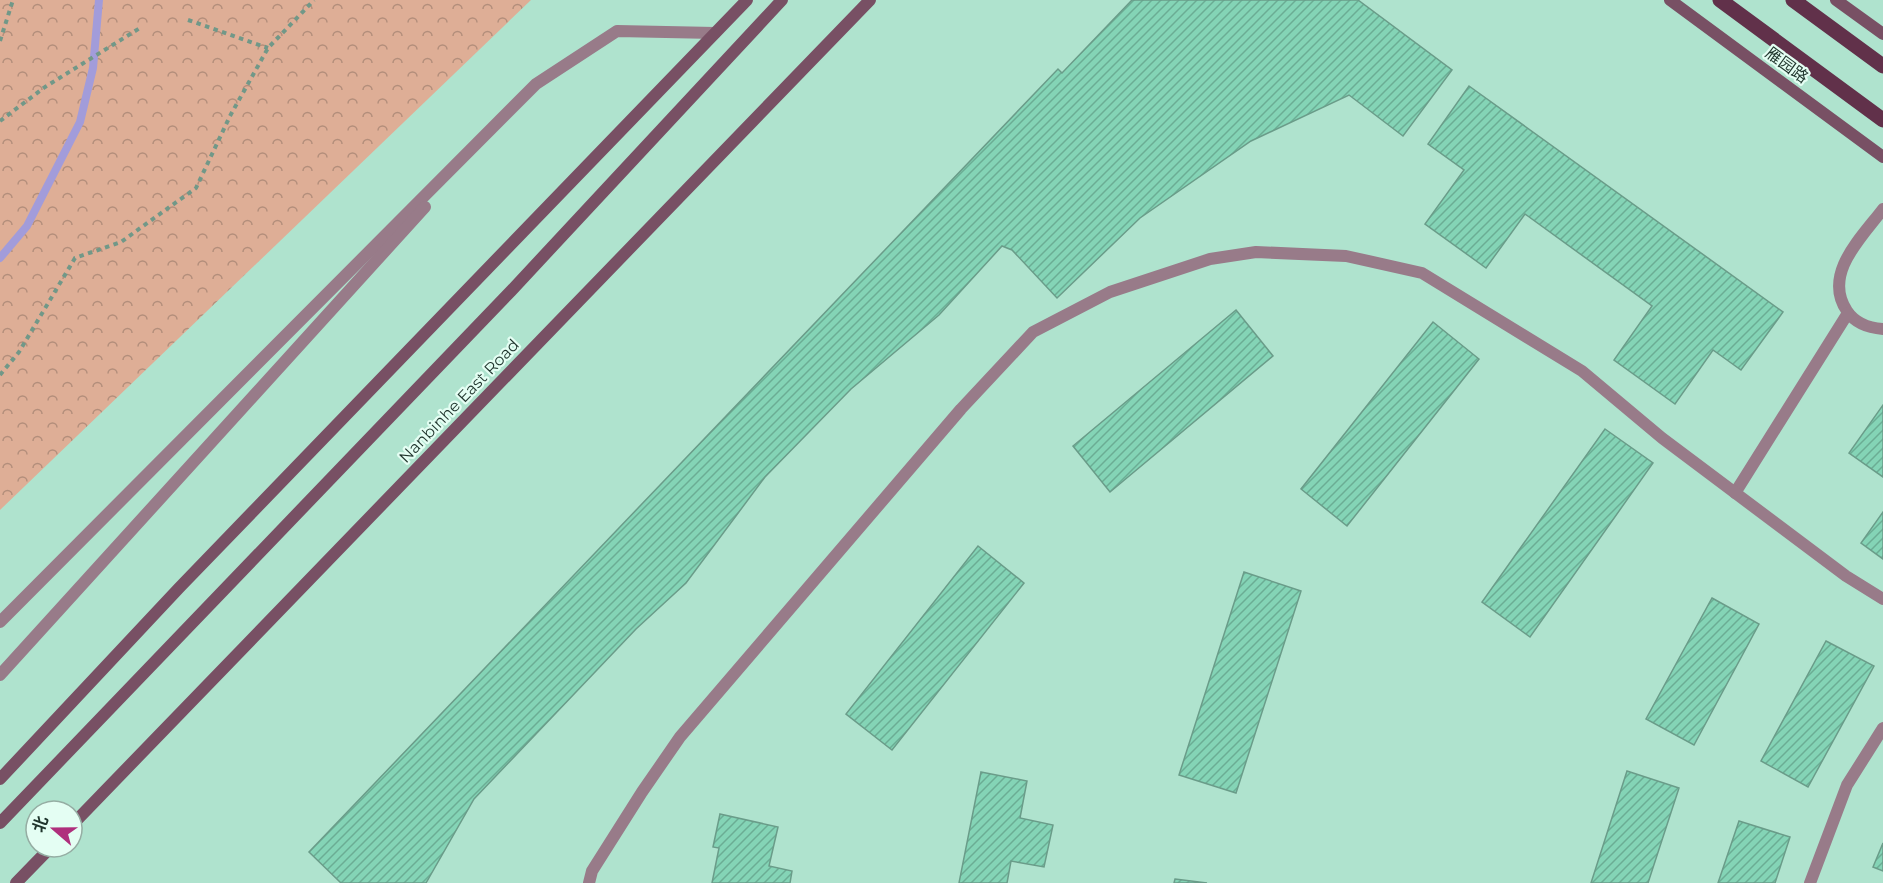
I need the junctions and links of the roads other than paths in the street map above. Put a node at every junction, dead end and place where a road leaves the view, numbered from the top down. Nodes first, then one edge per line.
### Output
1 (747, 0) edge
2 (782, 0) edge
3 (870, 0) edge
4 (1670, 0) edge
5 (1720, 0) edge
6 (1793, 0) edge
7 (1836, 0) edge
8 (715, 33) junction
9 (1883, 34) edge
10 (1883, 66) edge
11 (536, 84) junction
12 (1883, 120) edge
13 (1883, 157) edge
14 (1883, 208) edge
15 (1848, 313) junction
16 (1883, 329) edge
17 (1735, 493) junction
18 (1883, 599) edge
19 (0, 622) edge
20 (0, 675) edge
21 (1883, 729) edge
22 (0, 780) edge
23 (84, 813) edge
24 (0, 823) edge
25 (39, 859) edge
26 (16, 883) edge
27 (589, 883) edge
28 (1809, 883) edge

1 - 8 main road
2 - 24 main road
3 - 23 main road, Nanbinhe East Road
4 - 13 main road, 雁园路
5 - 12 main road
6 - 10 main road
7 - 9 main road
8 - 11 street
8 - 22 main road
11 - 19 street
11 - 20 street
14 - 15 street
15 - 16 street
15 - 17 street
17 - 18 street
17 - 27 street
21 - 28 street
25 - 26 main road

